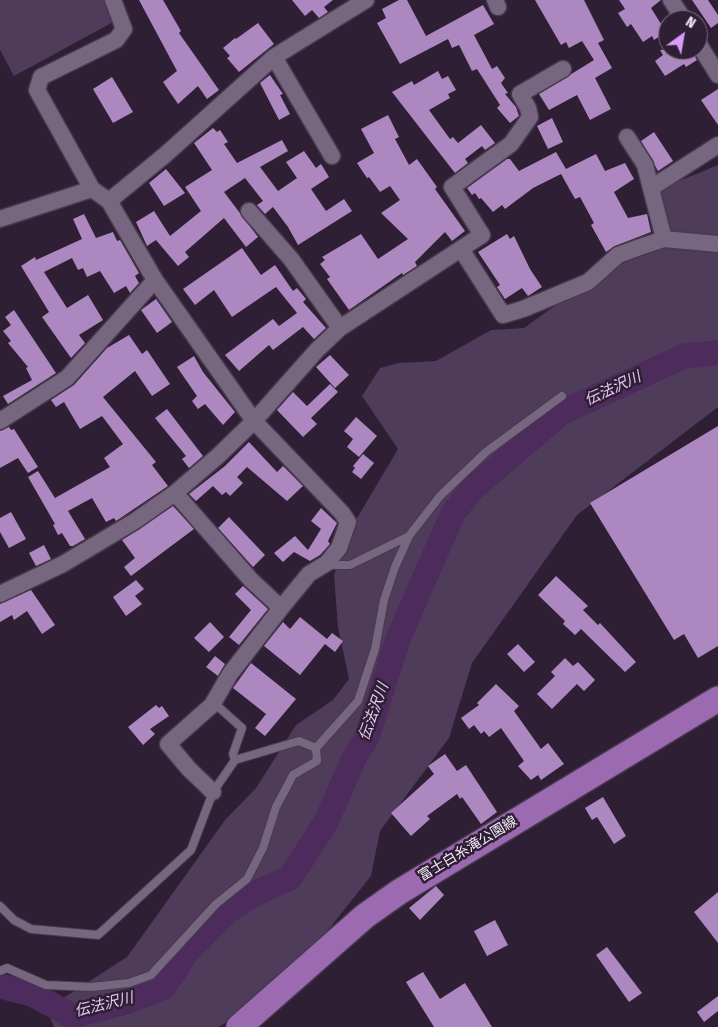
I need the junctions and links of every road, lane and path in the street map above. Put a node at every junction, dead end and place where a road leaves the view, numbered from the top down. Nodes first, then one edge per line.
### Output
1 (114, 0) edge
2 (366, 0) edge
3 (274, 57) junction
4 (708, 59) edge
5 (563, 69) dead end
6 (718, 75) edge
7 (627, 137) dead end
8 (718, 145) edge
9 (332, 156) dead end
10 (652, 188) junction
11 (92, 190) junction
12 (109, 200) junction
13 (249, 211) dead end
14 (0, 219) edge
15 (664, 239) junction
16 (718, 244) edge
17 (461, 249) junction
18 (155, 280) junction
19 (340, 328) junction
20 (562, 396) dead end
21 (0, 421) edge
22 (254, 421) junction
23 (175, 493) junction
24 (409, 536) junction
25 (324, 565) junction
26 (0, 594) edge
27 (281, 608) junction
28 (718, 699) edge
29 (213, 702) junction
30 (316, 748) junction
31 (235, 760) junction
32 (213, 792) junction
33 (0, 906) edge
34 (0, 971) edge
35 (239, 1027) edge

1 - 11 street
2 - 3 street
3 - 9 street
3 - 12 street
4 - 6 street
5 - 17 street
7 - 10 street
8 - 10 street
10 - 15 street
11 - 12 street
11 - 14 street
12 - 18 street
13 - 19 street
15 - 16 street
15 - 17 street
17 - 19 street
18 - 21 street
18 - 22 street
19 - 22 street
20 - 24 lane
22 - 23 street
22 - 25 street
23 - 26 street
23 - 27 street
24 - 25 lane
24 - 30 lane
25 - 27 street
27 - 29 street
28 - 35 main road, 富士白糸滝公園線
29 - 31 lane
29 - 32 street
30 - 31 lane
30 - 34 lane
31 - 32 lane
32 - 33 lane

